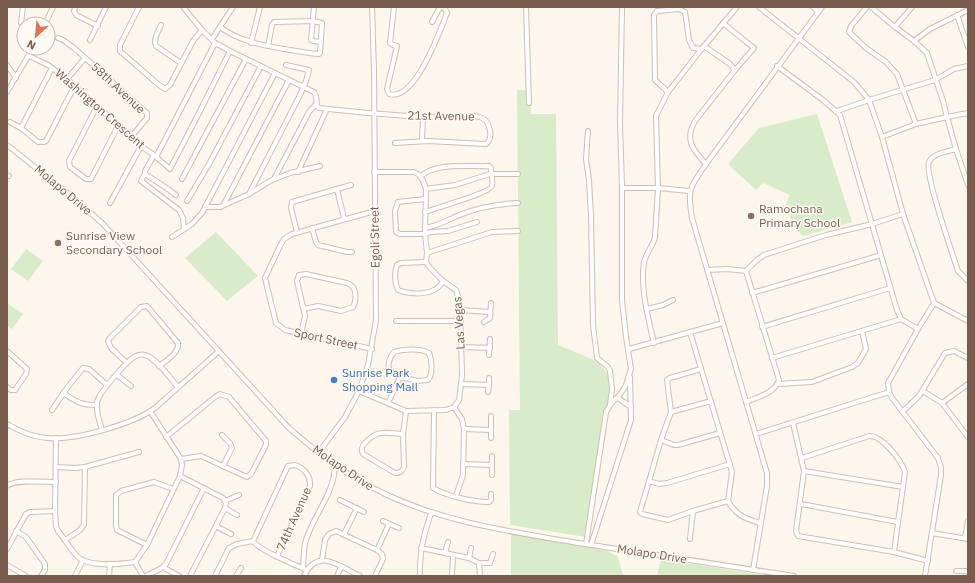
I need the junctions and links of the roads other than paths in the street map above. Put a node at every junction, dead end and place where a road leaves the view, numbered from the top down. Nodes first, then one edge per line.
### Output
1 (75, 7) edge
2 (106, 7) edge
3 (139, 7) edge
4 (183, 7) edge
5 (233, 7) edge
6 (260, 7) edge
7 (314, 7) edge
8 (372, 7) edge
9 (394, 7) edge
10 (440, 7) edge
11 (526, 7) edge
12 (622, 7) edge
13 (737, 7) edge
14 (759, 7) edge
15 (813, 7) edge
16 (822, 7) edge
17 (867, 7) edge
18 (871, 7) edge
19 (912, 7) edge
20 (968, 10) edge
21 (818, 12) junction
22 (957, 16) junction
23 (313, 21) junction
24 (432, 22) dead end
25 (723, 23) junction
26 (161, 25) dead end
27 (98, 26) junction
28 (220, 26) junction
29 (895, 27) junction
30 (202, 30) junction
31 (58, 38) dead end
32 (798, 38) junction
33 (90, 40) dead end
34 (214, 41) junction
35 (914, 41) junction
36 (251, 42) junction
37 (321, 42) junction
38 (268, 46) junction
39 (703, 47) junction
40 (968, 47) edge
41 (230, 51) junction
42 (29, 56) joint
43 (85, 58) junction
44 (246, 59) junction
45 (181, 63) junction
46 (7, 65) edge
47 (286, 65) dead end
48 (261, 66) junction
49 (777, 66) junction
50 (968, 66) edge
51 (52, 68) junction
52 (735, 70) junction
53 (275, 73) junction
54 (16, 78) junction
55 (67, 79) junction
56 (289, 80) junction
57 (935, 80) junction
58 (74, 87) junction
59 (304, 88) junction
60 (904, 89) junction
61 (7, 92) edge
62 (668, 92) junction
63 (869, 100) junction
64 (529, 103) dead end
65 (316, 104) junction
66 (96, 106) junction
67 (327, 109) junction
68 (836, 111) junction
69 (968, 113) edge
70 (374, 114) junction
71 (423, 117) junction
72 (948, 117) junction
73 (10, 122) dead end
74 (916, 124) junction
75 (118, 126) junction
76 (21, 128) junction
77 (588, 131) dead end
78 (131, 137) junction
79 (882, 137) junction
80 (422, 141) junction
81 (395, 143) dead end
82 (7, 145) edge
83 (141, 146) junction
84 (956, 149) junction
85 (155, 156) junction
86 (706, 164) junction
87 (320, 166) dead end
88 (298, 172) junction
89 (374, 172) junction
90 (145, 173) junction
91 (966, 173) edge
92 (490, 174) junction
93 (518, 174) dead end
94 (420, 177) junction
95 (182, 179) dead end
96 (274, 179) junction
97 (351, 185) dead end
98 (968, 185) edge
99 (622, 188) junction
100 (658, 188) junction
101 (426, 189) junction
102 (337, 190) junction
103 (689, 191) junction
104 (249, 194) junction
105 (176, 195) dead end
106 (425, 199) junction
107 (187, 201) dead end
108 (110, 203) dead end
109 (224, 204) junction
110 (518, 204) dead end
111 (205, 207) junction
112 (375, 211) junction
113 (425, 212) junction
114 (903, 214) junction
115 (344, 218) junction
116 (477, 222) dead end
117 (872, 224) junction
118 (312, 228) junction
119 (425, 228) junction
120 (184, 229) junction
121 (518, 231) dead end
122 (297, 232) junction
123 (425, 234) junction
124 (172, 237) dead end
125 (352, 252) dead end
126 (427, 253) junction
127 (881, 255) junction
128 (426, 262) junction
129 (707, 270) junction
130 (746, 271) junction
131 (443, 281) junction
132 (968, 281) edge
133 (890, 288) junction
134 (752, 293) junction
135 (673, 300) dead end
136 (491, 302) dead end
137 (934, 303) junction
138 (304, 309) junction
139 (646, 309) junction
140 (460, 310) junction
141 (490, 314) junction
142 (901, 319) junction
143 (396, 321) dead end
144 (461, 321) junction
145 (968, 321) edge
146 (484, 322) dead end
147 (723, 323) junction
148 (762, 327) junction
149 (918, 329) junction
150 (862, 331) junction
151 (690, 332) junction
152 (301, 334) junction
153 (490, 339) dead end
154 (654, 342) junction
155 (462, 347) junction
156 (490, 348) junction
157 (372, 349) junction
158 (629, 349) junction
159 (7, 351) edge
160 (219, 351) junction
161 (489, 355) dead end
162 (772, 358) junction
163 (968, 358) edge
164 (127, 363) junction
165 (159, 366) junction
166 (701, 369) junction
167 (117, 375) junction
168 (630, 375) junction
169 (400, 377) junction
170 (489, 378) dead end
171 (461, 384) junction
172 (778, 384) junction
173 (968, 384) edge
174 (107, 385) junction
175 (489, 385) junction
176 (131, 386) dead end
177 (7, 387) edge
178 (178, 387) junction
179 (359, 391) junction
180 (923, 391) junction
181 (488, 392) dead end
182 (889, 392) junction
183 (63, 393) junction
184 (618, 398) junction
185 (711, 401) junction
186 (746, 402) junction
187 (388, 403) junction
188 (942, 403) junction
189 (96, 405) junction
190 (610, 405) junction
191 (454, 407) junction
192 (631, 407) junction
193 (52, 410) dead end
194 (150, 411) junction
195 (406, 411) junction
196 (434, 412) junction
197 (671, 412) junction
198 (903, 412) junction
199 (491, 416) dead end
200 (792, 423) junction
201 (8, 424) edge
202 (464, 429) junction
203 (102, 430) junction
204 (491, 430) junction
205 (720, 433) junction
206 (403, 434) junction
207 (756, 434) junction
208 (222, 435) dead end
209 (166, 437) junction
210 (968, 437) edge
211 (56, 438) junction
212 (491, 438) dead end
213 (661, 440) junction
214 (139, 452) dead end
215 (319, 452) junction
216 (492, 456) dead end
217 (802, 458) junction
218 (181, 459) junction
219 (335, 464) junction
220 (463, 464) junction
221 (730, 464) junction
222 (492, 465) junction
223 (223, 466) junction
224 (56, 467) junction
225 (85, 467) junction
226 (804, 471) junction
227 (492, 475) dead end
228 (180, 476) junction
229 (649, 481) junction
230 (56, 482) junction
231 (7, 486) edge
232 (903, 487) junction
233 (204, 488) junction
234 (173, 489) junction
235 (491, 494) dead end
236 (239, 495) dead end
237 (456, 496) junction
238 (340, 500) dead end
239 (225, 501) junction
240 (728, 501) junction
241 (801, 504) junction
242 (225, 508) junction
243 (357, 508) junction
244 (55, 511) junction
245 (693, 511) junction
246 (364, 512) dead end
247 (431, 513) junction
248 (237, 515) dead end
249 (383, 521) dead end
250 (968, 521) edge
251 (898, 522) junction
252 (760, 523) junction
253 (390, 524) junction
254 (216, 526) junction
255 (399, 528) dead end
256 (16, 531) junction
257 (932, 533) junction
258 (231, 534) dead end
259 (344, 534) junction
260 (967, 538) edge
261 (690, 539) dead end
262 (65, 540) junction
263 (253, 541) junction
264 (448, 542) dead end
265 (586, 544) junction
266 (147, 545) junction
267 (591, 545) junction
268 (421, 548) junction
269 (471, 548) dead end
270 (7, 549) edge
271 (377, 550) junction
272 (894, 552) junction
273 (445, 553) junction
274 (493, 554) dead end
275 (453, 555) junction
276 (277, 556) junction
277 (469, 558) junction
278 (83, 560) junction
279 (322, 560) junction
280 (928, 561) junction
281 (135, 562) junction
282 (479, 563) junction
283 (110, 564) junction
284 (7, 565) edge
285 (164, 567) junction
286 (341, 567) junction
287 (240, 568) dead end
288 (305, 569) junction
289 (753, 570) junction
290 (956, 571) dead end
291 (968, 571) edge
292 (26, 576) edge
293 (41, 576) edge
294 (76, 576) edge
295 (109, 576) edge
296 (145, 576) edge
297 (180, 576) edge
298 (190, 576) edge
299 (215, 576) edge
300 (236, 576) edge
301 (304, 576) edge
302 (337, 576) edge
303 (360, 576) edge
304 (375, 576) edge
305 (420, 576) edge
306 (452, 576) edge
307 (480, 576) edge
308 (794, 576) edge
309 (925, 576) edge

1 - 27 street
2 - 27 street
3 - 45 street
4 - 30 street
5 - 28 street
6 - 36 street
7 - 23 street
8 - 70 street, Egoli Street
9 - 10 street
10 - 24 street
11 - 64 street
12 - 99 street
13 - 25 street
14 - 32 street
15 - 21 street
16 - 21 street
17 - 60 street
18 - 29 street
19 - 29 street
20 - 22 street
21 - 32 street
22 - 35 street
22 - 40 street
23 - 37 street
23 - 37 street
23 - 38 street
25 - 39 street
25 - 52 street
26 - 45 street
27 - 33 street
28 - 34 street
28 - 36 street
29 - 35 street
30 - 34 street
30 - 45 street
31 - 43 street, 58th Avenue
32 - 49 street
32 - 63 street
34 - 41 street
34 - 85 street
35 - 57 street
36 - 38 street
37 - 38 street
39 - 52 street
39 - 62 street
39 - 62 street
41 - 44 street
41 - 85 street, Washington Crescent
42 - 51 street, Washington Crescent
42 - 54 street
43 - 55 street, 58th Avenue
43 - 78 street, 58th Avenue
44 - 48 street
44 - 95 street
46 - 54 street
47 - 59 street
48 - 53 street
48 - 107 street
49 - 68 street
49 - 86 street
50 - 57 street
51 - 55 street, Washington Crescent
51 - 76 street
52 - 86 street
53 - 56 street
53 - 111 street
54 - 61 street
55 - 58 street, Washington Crescent
56 - 59 street
56 - 109 street
57 - 60 street
57 - 72 street
58 - 66 street, Washington Crescent
58 - 76 street
59 - 65 street
59 - 104 street
60 - 63 street
60 - 74 street
62 - 100 street
63 - 68 street
63 - 79 street
65 - 67 street, 21st Avenue
65 - 96 street
66 - 75 street, Washington Crescent
66 - 75 street
67 - 70 street, 21st Avenue
67 - 88 street
68 - 117 street
69 - 72 street
70 - 71 street, 21st Avenue
70 - 89 street, Egoli Street
71 - 80 street
71 - 80 street, 21st Avenue
72 - 74 street
72 - 84 street
73 - 76 street
74 - 79 street
75 - 78 street, Washington Crescent
77 - 190 street
78 - 83 street, Washington Crescent
79 - 114 street
80 - 81 street, 21st Avenue
82 - 160 street, Molapo Drive
83 - 85 street, Washington Crescent
83 - 108 street
84 - 91 street
84 - 132 street
85 - 90 street
86 - 103 street
87 - 88 street
88 - 96 street
89 - 94 street
89 - 112 street, Egoli Street
90 - 105 street
90 - 120 street
91 - 98 street
92 - 93 street
92 - 94 street
92 - 101 street
92 - 113 street
94 - 101 street
96 - 104 street
97 - 102 street
99 - 100 street
99 - 158 street
100 - 103 street
100 - 139 street
101 - 106 street
102 - 115 street
102 - 122 street
103 - 129 street
104 - 109 street
106 - 113 street
106 - 123 street
109 - 111 street
110 - 119 street
111 - 120 street
112 - 115 street, Sport Street
112 - 157 street, Egoli Street
113 - 119 street
114 - 117 street
114 - 137 street
115 - 118 street, Sport Street
116 - 123 street
117 - 127 street
117 - 130 street
118 - 122 street, Sport Street
118 - 125 street
119 - 123 street
120 - 124 street
121 - 126 street
122 - 152 street, Sport Street
123 - 126 street
126 - 128 street
127 - 133 street
127 - 134 street
128 - 131 street, Las Vegas
128 - 131 street
129 - 130 street
129 - 147 street
130 - 134 street
131 - 140 street, Las Vegas
133 - 142 street
133 - 148 street
134 - 148 street
135 - 139 street
136 - 141 street
137 - 145 street
137 - 149 street
138 - 138 street
138 - 152 street
139 - 154 street
140 - 141 street
140 - 144 street, Las Vegas
141 - 146 street
142 - 149 street
142 - 150 street
143 - 144 street
144 - 155 street, Las Vegas
147 - 151 street
147 - 186 street
148 - 162 street
149 - 182 street
150 - 162 street
150 - 172 street
151 - 154 street
151 - 166 street
152 - 157 street, Sport Street
153 - 156 street
154 - 158 street
155 - 156 street
155 - 171 street, Las Vegas
156 - 161 street
157 - 179 street, Egoli Street
158 - 168 street
159 - 177 street
160 - 178 street
160 - 215 street, Molapo Drive
162 - 172 street
163 - 180 street
164 - 165 street
164 - 165 street
164 - 167 street
165 - 178 street
166 - 185 street
166 - 197 street
167 - 174 street
167 - 176 street
168 - 184 street
168 - 192 street
169 - 169 street
169 - 187 street
170 - 175 street
171 - 175 street
171 - 191 street, Las Vegas
172 - 186 street
173 - 188 street
174 - 183 street
174 - 189 street
175 - 181 street
178 - 194 street
179 - 187 street
179 - 215 street, Egoli Street
180 - 188 street
180 - 198 street
182 - 198 street
182 - 200 street
183 - 189 street
183 - 193 street
184 - 190 street
184 - 192 street
185 - 197 street
185 - 205 street
186 - 207 street
187 - 195 street
188 - 210 street
189 - 203 street
190 - 265 street
191 - 196 street
191 - 202 street
192 - 267 street
194 - 203 street
194 - 209 street
195 - 196 street
195 - 206 street
196 - 237 street
197 - 213 street
198 - 257 street
199 - 204 street
200 - 207 street
200 - 217 street
201 - 211 street
202 - 204 street
202 - 220 street
203 - 211 street
204 - 212 street
205 - 213 street
205 - 221 street
206 - 206 street
207 - 252 street
208 - 223 street
209 - 218 street
209 - 223 street
211 - 224 street
213 - 229 street
214 - 225 street
215 - 219 street, Molapo Drive
216 - 222 street
217 - 226 street
217 - 232 street
218 - 223 street
218 - 228 street
219 - 247 street, Molapo Drive
219 - 288 street
220 - 222 street
220 - 237 street
221 - 229 street
221 - 240 street
222 - 227 street
224 - 225 street
224 - 230 street
225 - 262 street
226 - 232 street
226 - 241 street
228 - 233 street
228 - 234 street
229 - 245 street
230 - 231 street
230 - 244 street
232 - 251 street
233 - 239 street
233 - 285 street
234 - 266 street
234 - 266 street
235 - 237 street
236 - 239 street
238 - 243 street
239 - 242 street
240 - 245 street
240 - 252 street
241 - 251 street
241 - 272 street
242 - 248 street
242 - 254 street
243 - 246 street
243 - 259 street
244 - 256 street
244 - 262 street
245 - 261 street
247 - 265 street, Molapo Drive
247 - 268 street
249 - 253 street
250 - 260 street
251 - 272 street
252 - 289 street
253 - 255 street
253 - 271 street
254 - 258 street
254 - 298 street
256 - 270 street
256 - 293 street
257 - 260 street
257 - 280 street
259 - 271 street
259 - 279 street
262 - 278 street
263 - 276 street, 74th Avenue
263 - 276 street, 74th Avenue
263 - 299 street
264 - 273 street
265 - 267 street, Molapo Drive
266 - 281 street
267 - 289 street, Molapo Drive
268 - 273 street
268 - 305 street
269 - 277 street
271 - 304 street
272 - 280 street
273 - 275 street
274 - 282 street
275 - 277 street
275 - 306 street
276 - 288 street, 74th Avenue
277 - 282 street
278 - 283 street
278 - 294 street
279 - 286 street
279 - 288 street
280 - 309 street
281 - 283 street
281 - 296 street
282 - 307 street
283 - 295 street
284 - 292 street
285 - 296 street
285 - 297 street
286 - 302 street
286 - 303 street
287 - 300 street
288 - 301 street
289 - 308 street, Molapo Drive
290 - 291 street

